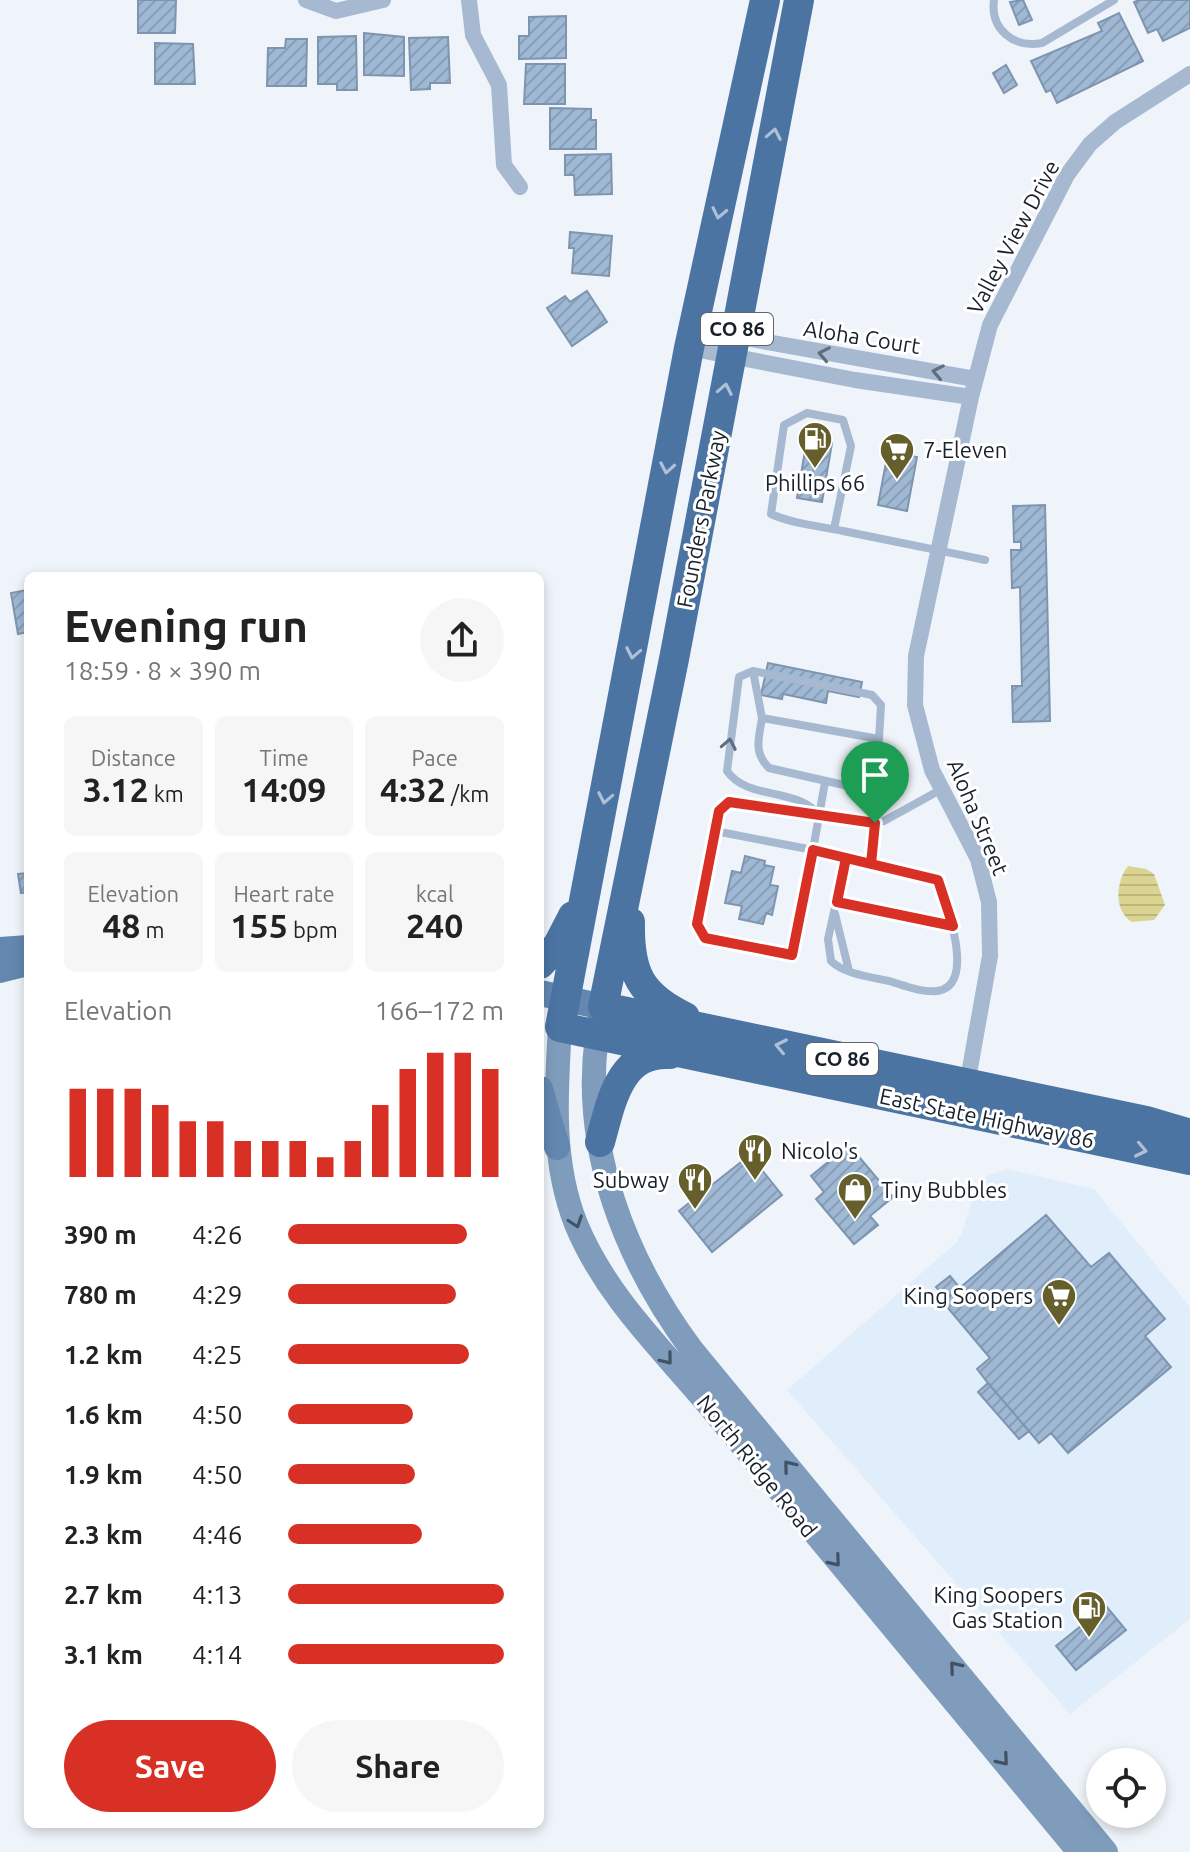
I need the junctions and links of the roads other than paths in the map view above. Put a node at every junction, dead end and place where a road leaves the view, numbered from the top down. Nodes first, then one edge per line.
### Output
1 (306, 0) edge
2 (383, 0) edge
3 (469, 0) edge
4 (765, 0) edge
5 (799, 0) edge
6 (994, 0) edge
7 (1114, 0) edge
8 (1190, 74) edge
9 (520, 187) dead end
10 (691, 338) junction
11 (734, 346) junction
12 (975, 379) junction
13 (971, 397) junction
14 (834, 529) junction
15 (939, 551) junction
16 (985, 560) dead end
17 (753, 671) junction
18 (762, 718) junction
19 (879, 739) junction
20 (825, 782) junction
21 (943, 789) junction
22 (819, 815) junction
23 (875, 823) junction
24 (715, 831) junction
25 (813, 850) junction
26 (634, 856) junction
27 (846, 858) junction
28 (871, 864) junction
29 (588, 885) junction
30 (837, 902) junction
31 (953, 926) junction
32 (24, 948) edge
33 (0, 950) edge
34 (544, 960) edge
35 (24, 964) edge
36 (24, 970) edge
37 (0, 971) edge
38 (551, 1010) edge
39 (600, 1022) junction
40 (712, 1046) junction
41 (967, 1085) junction
42 (544, 1103) edge
43 (1190, 1134) edge
44 (600, 1142) junction
45 (557, 1147) junction
46 (1190, 1160) edge
47 (1079, 1852) edge
48 (1106, 1852) edge

1 - 2 street
3 - 9 street
4 -> 10 highway, Founders Parkway / CO 86
11 -> 5 highway, Founders Parkway / CO 86
6 - 7 lane
8 - 12 street, Valley View Drive
10 - 11 street, Aloha Court
10 -> 29 highway, Founders Parkway / CO 86
12 -> 11 street, Aloha Court
11 - 13 street, Aloha Court
26 -> 11 highway, Founders Parkway / CO 86
12 - 13 street, Aloha Street
13 - 15 street, Aloha Street
14 - 14 lane
14 - 15 lane
15 - 16 lane
15 - 21 street, Aloha Street
17 - 18 lane
17 - 19 lane
22 -> 17 lane
18 - 19 lane
18 - 20 lane
19 - 20 lane
20 - 22 lane
21 - 23 lane
21 - 41 street, Aloha Street
22 - 23 lane
22 - 24 lane
22 - 25 lane
23 - 28 lane
24 - 25 lane
24 - 25 lane
25 - 27 lane
26 - 39 highway, Founders Parkway
26 - 40 highway, CO 86
27 - 28 lane
27 - 30 lane
28 - 31 lane
29 - 34 highway
29 - 38 highway, Founders Parkway / CO 86
30 - 31 lane
30 - 31 lane
32 - 33 main road
35 - 37 main road
36 - 37 main road
38 - 39 highway, East State Highway 86
38 - 45 main road, North Ridge Road
39 - 40 highway, East State Highway 86
39 - 44 main road, North Ridge Road
41 -> 40 highway, East State Highway 86 / CO 86
40 - 44 highway
40 -> 46 highway, East State Highway 86 / CO 86
41 - 43 highway, East State Highway 86 / CO 86
42 - 45 main road
48 -> 44 main road, North Ridge Road
45 -> 47 main road, North Ridge Road

